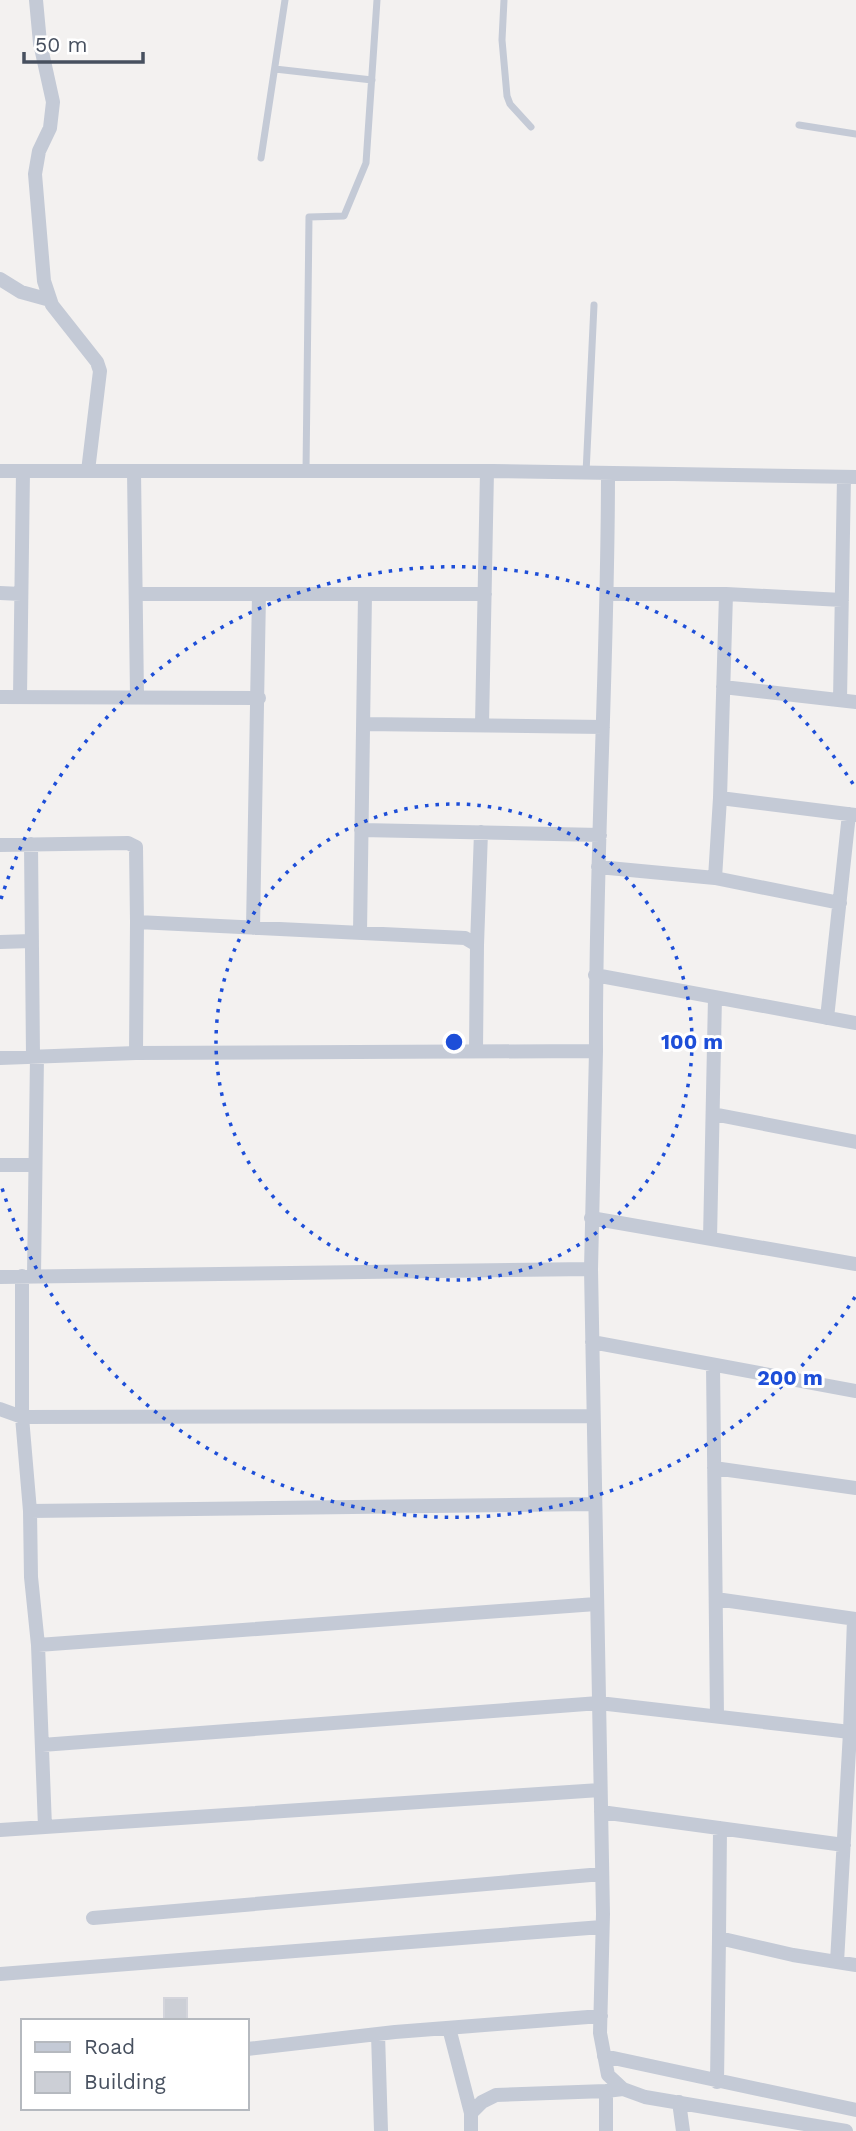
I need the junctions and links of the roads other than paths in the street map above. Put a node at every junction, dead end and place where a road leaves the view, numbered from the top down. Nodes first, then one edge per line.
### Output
1 (36, 0) edge
2 (285, 0) edge
3 (377, 0) edge
4 (504, 0) edge
5 (275, 69) junction
6 (372, 80) junction
7 (799, 125) dead end
8 (531, 127) dead end
9 (856, 134) edge
10 (261, 158) dead end
11 (0, 279) edge
12 (50, 300) junction
13 (594, 306) dead end
14 (0, 471) edge
15 (23, 471) junction
16 (88, 471) junction
17 (134, 471) junction
18 (306, 471) junction
19 (487, 471) junction
20 (586, 473) junction
21 (608, 474) junction
22 (850, 477) edge
23 (0, 593) edge
24 (22, 594) junction
25 (136, 594) junction
26 (259, 594) junction
27 (365, 594) junction
28 (485, 594) junction
29 (608, 594) junction
30 (726, 594) junction
31 (842, 600) junction
32 (723, 687) junction
33 (137, 696) junction
34 (0, 697) edge
35 (20, 697) junction
36 (258, 698) junction
37 (840, 700) junction
38 (856, 702) edge
39 (363, 724) junction
40 (482, 725) junction
41 (603, 727) junction
42 (720, 798) junction
43 (853, 814) edge
44 (361, 830) junction
45 (481, 832) junction
46 (600, 835) junction
47 (31, 844) junction
48 (0, 845) edge
49 (598, 867) junction
50 (715, 878) junction
51 (840, 903) junction
52 (137, 922) junction
53 (253, 928) junction
54 (360, 933) junction
55 (0, 942) edge
56 (32, 942) junction
57 (477, 945) junction
58 (595, 975) junction
59 (715, 997) junction
60 (827, 1017) junction
61 (856, 1023) edge
62 (476, 1051) junction
63 (596, 1051) junction
64 (136, 1053) junction
65 (35, 1056) junction
66 (0, 1058) edge
67 (713, 1114) junction
68 (856, 1142) edge
69 (0, 1165) edge
70 (35, 1165) junction
71 (591, 1218) junction
72 (710, 1238) junction
73 (856, 1264) edge
74 (591, 1269) junction
75 (28, 1276) junction
76 (0, 1277) edge
77 (592, 1342) junction
78 (713, 1365) junction
79 (856, 1391) edge
80 (0, 1409) edge
81 (593, 1416) junction
82 (22, 1417) junction
83 (714, 1468) junction
84 (856, 1488) edge
85 (594, 1504) junction
86 (30, 1511) junction
87 (716, 1599) junction
88 (596, 1604) junction
89 (855, 1619) edge
90 (38, 1645) junction
91 (599, 1703) junction
92 (717, 1716) junction
93 (850, 1732) junction
94 (41, 1745) junction
95 (600, 1790) junction
96 (601, 1812) junction
97 (45, 1827) junction
98 (719, 1828) junction
99 (0, 1830) edge
100 (844, 1845) junction
101 (602, 1874) junction
102 (93, 1918) dead end
103 (602, 1927) junction
104 (719, 1938) junction
105 (837, 1962) junction
106 (856, 1965) edge
107 (0, 1974) edge
108 (601, 2016) junction
109 (449, 2028) junction
110 (378, 2034) junction
111 (248, 2049) edge
112 (604, 2056) junction
113 (717, 2082) junction
114 (623, 2089) junction
115 (606, 2091) junction
116 (678, 2102) junction
117 (856, 2110) edge
118 (471, 2113) junction
119 (382, 2131) edge
120 (471, 2131) edge
121 (606, 2131) edge
122 (685, 2131) edge
123 (846, 2131) edge

1 - 12 street
2 - 5 lane
3 - 6 lane
4 - 8 lane
5 - 6 lane
5 - 10 lane
6 - 18 lane
7 - 9 lane
11 - 12 street
12 - 16 street
13 - 20 lane
14 - 15 street
15 - 16 street
15 - 24 street
16 - 17 street
17 - 18 street
17 - 25 street
18 - 19 street
19 - 20 street
19 - 28 street
20 - 21 street
21 - 22 street
21 - 29 street
22 - 31 street
23 - 24 street
24 - 35 street
25 - 26 street
25 - 33 street
26 - 27 street
26 - 36 street
27 - 28 street
27 - 39 street
28 - 40 street
29 - 30 street
29 - 41 street
30 - 31 street
30 - 32 street
31 - 37 street
32 - 37 street
32 - 42 street
33 - 35 street
33 - 36 street
34 - 35 street
36 - 53 street
37 - 38 street
39 - 40 street
39 - 44 street
40 - 41 street
41 - 46 street
42 - 43 street
42 - 50 street
43 - 51 street
44 - 45 street
44 - 54 street
45 - 46 street
45 - 57 street
46 - 49 street
47 - 48 street
47 - 52 street
47 - 56 street
49 - 50 street
49 - 58 street
50 - 51 street
51 - 60 street
52 - 53 street
52 - 64 street
53 - 54 street
54 - 57 street
55 - 56 street
56 - 65 street
57 - 62 street
58 - 59 street
58 - 63 street
59 - 60 street
59 - 67 street
60 - 61 street
62 - 63 street
62 - 64 street
63 - 71 street
64 - 65 street
65 - 66 street
65 - 70 street
67 - 68 street
67 - 72 street
69 - 70 street
70 - 75 street
71 - 72 street
71 - 74 street
72 - 73 street
74 - 75 street
74 - 77 street
75 - 76 street
75 - 82 street
77 - 78 street
77 - 81 street
78 - 79 street
78 - 83 street
80 - 82 street
81 - 82 street
81 - 85 street
82 - 86 street
83 - 84 street
83 - 87 street
85 - 86 street
85 - 88 street
86 - 90 street
87 - 89 street
87 - 92 street
88 - 90 street
88 - 91 street
89 - 93 street
90 - 94 street
91 - 92 street
91 - 94 street
91 - 95 street
92 - 93 street
93 - 100 street
94 - 97 street
95 - 96 street
95 - 97 street
96 - 98 street
96 - 101 street
97 - 99 street
98 - 100 street
98 - 104 street
100 - 105 street
101 - 102 street
101 - 103 street
103 - 107 street
103 - 108 street
104 - 105 street
104 - 113 street
105 - 106 street
108 - 109 street
108 - 112 street
109 - 110 street
109 - 118 street
110 - 111 street
110 - 119 street
112 - 113 street
112 - 114 street
113 - 117 street
114 - 115 street
114 - 116 street
115 - 118 street
115 - 121 street
116 - 122 street
116 - 123 street
118 - 120 street

